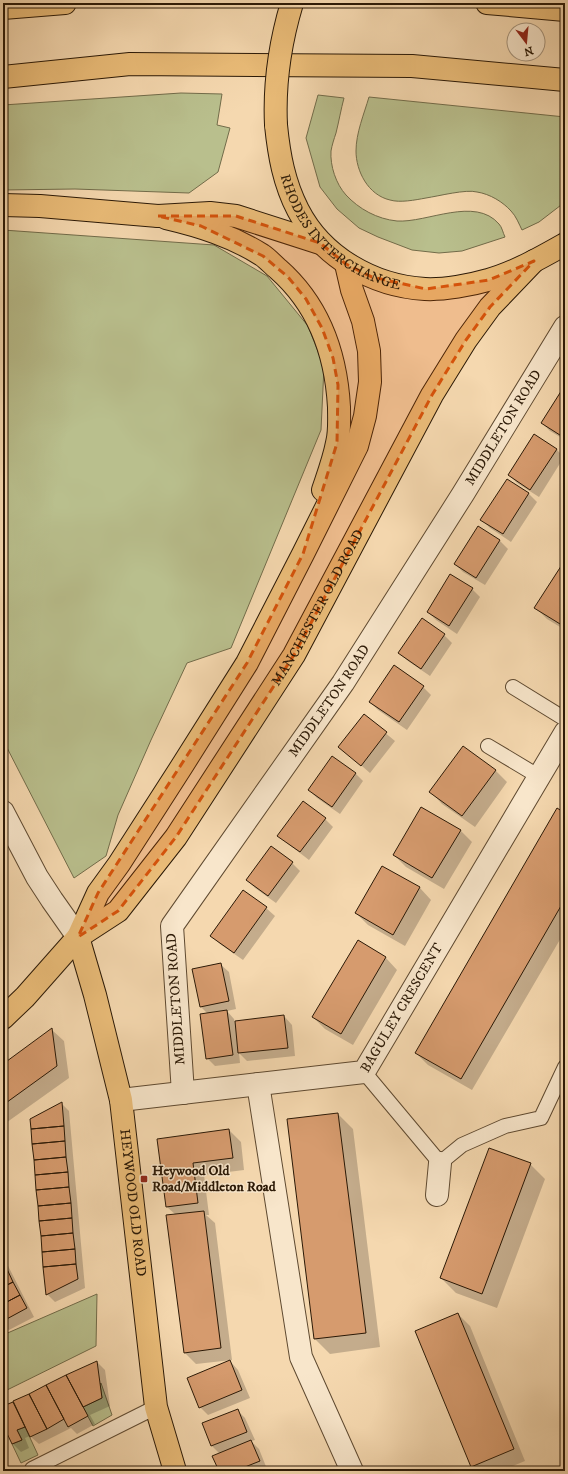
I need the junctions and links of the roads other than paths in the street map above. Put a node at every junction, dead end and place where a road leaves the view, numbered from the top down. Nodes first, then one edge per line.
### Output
1 (65, 3) edge
2 (292, 3) edge
3 (487, 3) edge
4 (3, 8) edge
5 (565, 10) edge
6 (3, 77) edge
7 (565, 80) edge
8 (3, 205) edge
9 (158, 216) junction
10 (320, 243) junction
11 (565, 244) edge
12 (534, 261) junction
13 (346, 264) junction
14 (565, 327) edge
15 (303, 554) junction
16 (513, 687) dead end
17 (565, 719) edge
18 (562, 744) edge
19 (488, 746) dead end
20 (538, 776) junction
21 (3, 812) edge
22 (78, 937) junction
23 (3, 1018) edge
24 (565, 1067) edge
25 (364, 1072) junction
26 (258, 1084) junction
27 (183, 1093) junction
28 (121, 1100) junction
29 (440, 1163) junction
30 (437, 1195) dead end
31 (156, 1407) junction
32 (32, 1469) dead end
33 (170, 1470) edge
34 (352, 1471) edge

1 - 4 main road
2 - 10 main road, RHODES INTERCHANGE, bridge
3 - 5 main road
6 - 7 main road
8 - 9 main road
9 - 10 main road
9 - 15 main road
10 - 13 main road, RHODES INTERCHANGE
11 - 12 main road, RHODES INTERCHANGE
12 - 13 main road, RHODES INTERCHANGE
12 - 22 main road, MANCHESTER OLD ROAD
13 - 15 main road, MANCHESTER OLD ROAD
14 - 27 street, MIDDLETON ROAD
15 - 22 main road, MANCHESTER OLD ROAD
16 - 17 lane
18 - 20 street, BAGULEY CRESCENT
19 - 20 lane
20 - 25 street, BAGULEY CRESCENT
21 - 22 street
22 - 23 main road, MANCHESTER OLD ROAD
22 - 28 main road, HEYWOOD OLD ROAD
24 - 29 lane
25 - 26 street, BAGULEY CRESCENT
25 - 29 lane
26 - 27 street, BAGULEY CRESCENT
26 - 34 street
27 - 28 street, BAGULEY CRESCENT
28 - 31 main road, HEYWOOD OLD ROAD
29 - 30 street
31 - 32 lane
31 - 33 main road, HEYWOOD OLD ROAD

